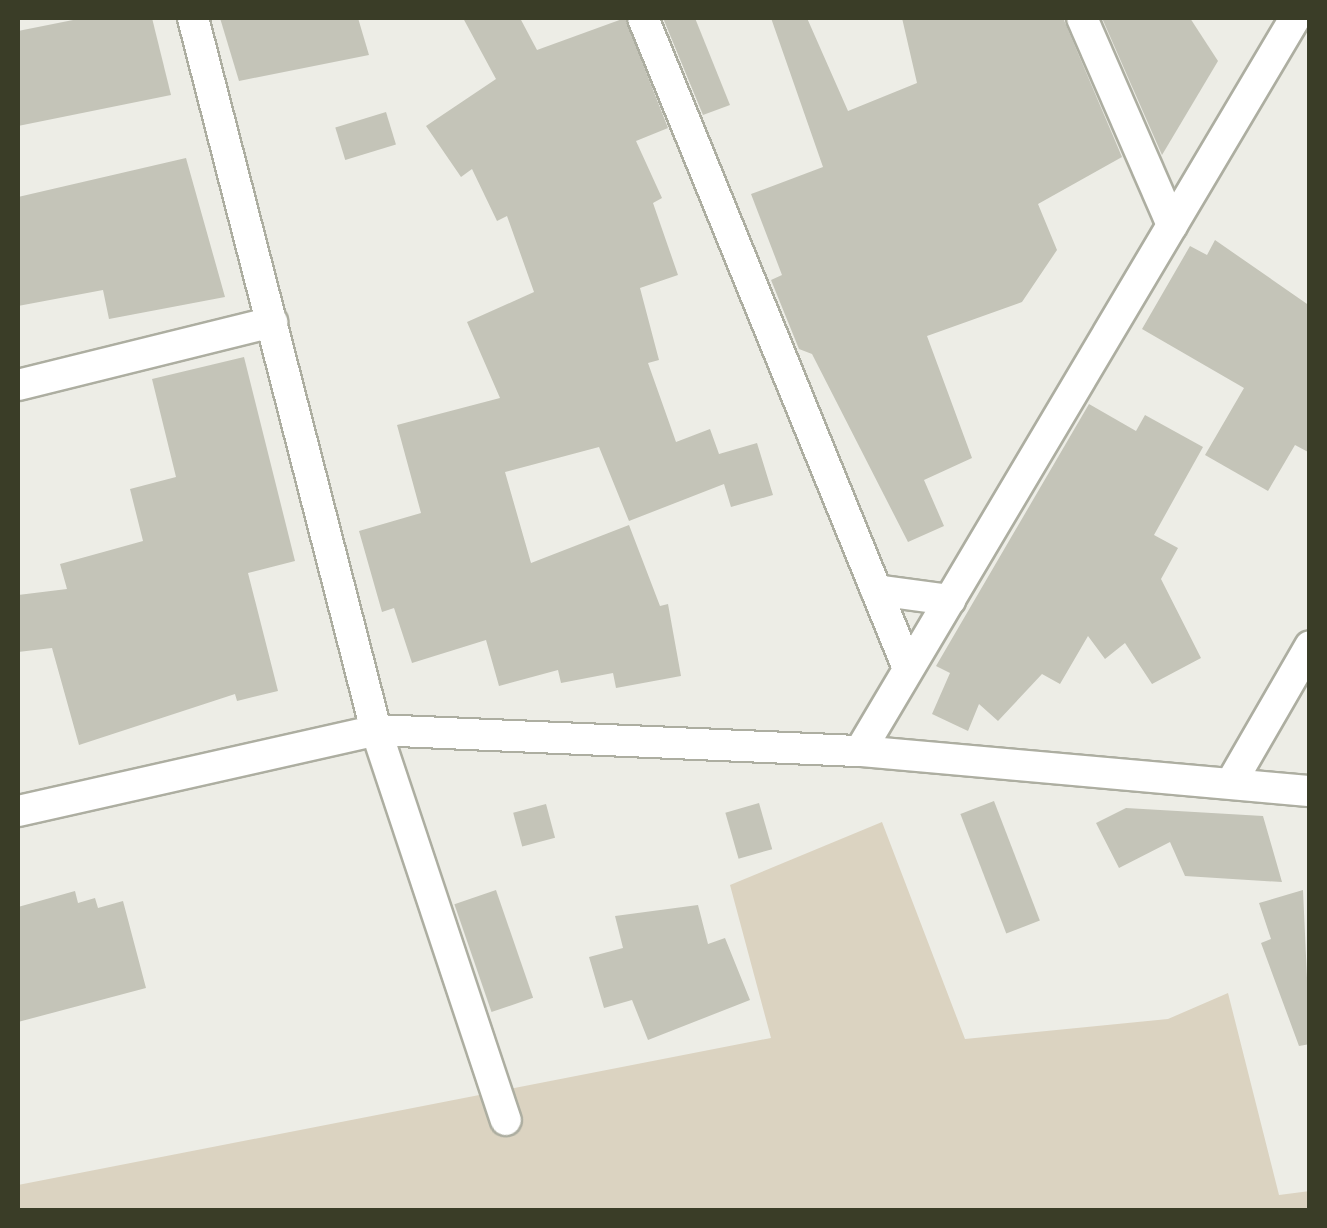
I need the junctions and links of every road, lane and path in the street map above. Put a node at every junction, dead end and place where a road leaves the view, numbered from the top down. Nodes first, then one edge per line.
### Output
1 (194, 18) edge
2 (643, 18) edge
3 (1082, 18) edge
4 (1294, 18) edge
5 (1172, 225) junction
6 (272, 322) junction
7 (18, 385) edge
8 (876, 590) junction
9 (950, 600) junction
10 (1310, 646) edge
11 (908, 666) junction
12 (376, 730) junction
13 (860, 751) junction
14 (1231, 783) junction
15 (1310, 791) edge
16 (18, 810) edge
17 (506, 1120) dead end

1 - 6 street
2 - 8 street
3 - 5 street
4 - 5 street
5 - 9 street
6 - 7 street
6 - 12 street
8 - 9 street
8 - 11 street
9 - 11 street
10 - 14 street
11 - 13 street
12 - 13 street
12 - 16 street
12 - 17 street
13 - 14 street
14 - 15 street

